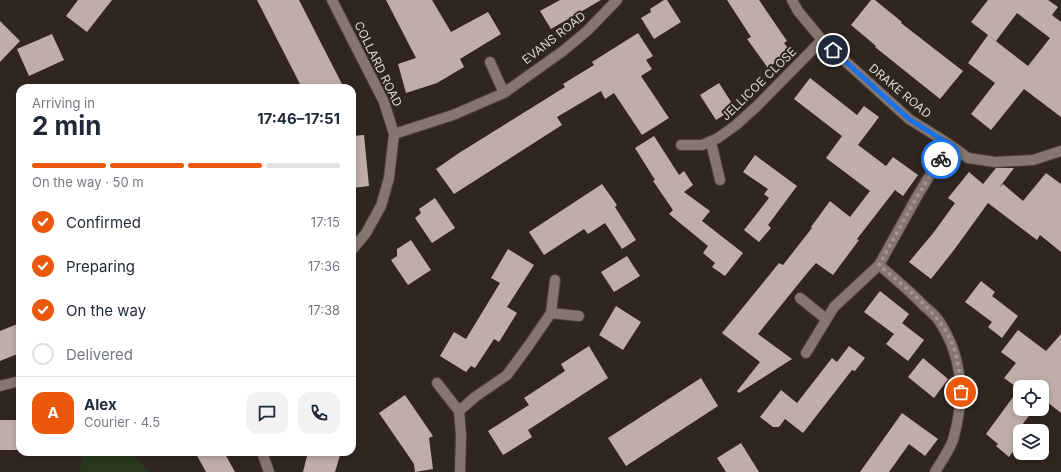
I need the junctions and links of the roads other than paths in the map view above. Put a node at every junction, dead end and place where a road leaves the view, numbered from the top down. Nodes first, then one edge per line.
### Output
1 (332, 0) edge
2 (617, 0) edge
3 (792, 0) edge
4 (822, 40) junction
5 (490, 62) dead end
6 (504, 94) junction
7 (394, 134) junction
8 (711, 142) junction
9 (681, 144) dead end
10 (949, 144) junction
11 (1061, 151) edge
12 (720, 180) dead end
13 (356, 245) edge
14 (879, 265) junction
15 (555, 280) dead end
16 (800, 298) dead end
17 (551, 313) junction
18 (579, 316) dead end
19 (826, 319) junction
20 (806, 353) dead end
21 (16, 382) edge
22 (437, 383) dead end
23 (0, 386) edge
24 (459, 411) junction
25 (263, 456) edge
26 (269, 472) edge
27 (460, 472) edge
28 (935, 472) edge

1 - 7 street, COLLARD ROAD
2 - 6 street, EVANS ROAD
3 - 4 street, DRAKE ROAD
4 - 8 street, JELLICOE CLOSE
4 - 10 street, DRAKE ROAD
5 - 6 street
6 - 7 street, EVANS ROAD
7 - 13 street, COLLARD ROAD
8 - 9 street, JELLICOE CLOSE
8 - 12 street
10 - 11 street, DRAKE ROAD
10 - 14 street
14 - 19 street
14 - 28 street
15 - 17 street
16 - 19 street
17 - 18 street
17 - 24 street
19 - 20 street
21 - 23 street
22 - 24 street
24 - 27 street
25 - 26 street

